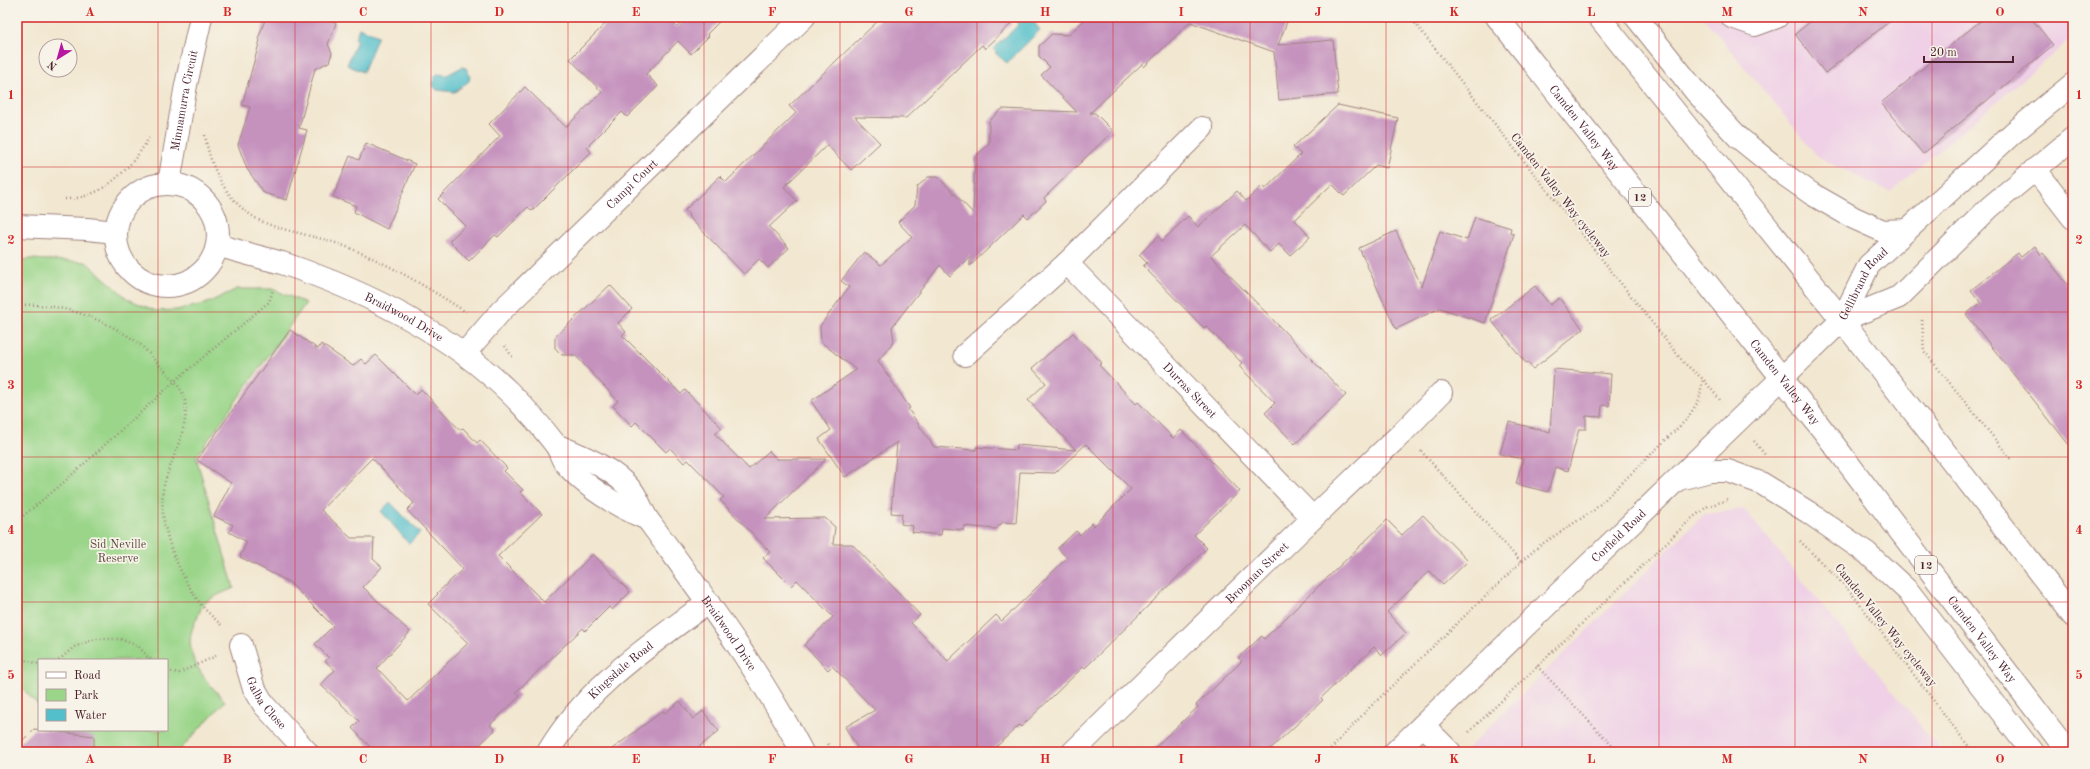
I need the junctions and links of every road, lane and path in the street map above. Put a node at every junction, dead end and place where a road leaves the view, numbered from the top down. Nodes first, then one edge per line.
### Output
1 (201, 17) edge
2 (804, 17) edge
3 (1410, 17) edge
4 (1497, 17) edge
5 (1599, 17) edge
6 (1636, 17) edge
7 (1732, 17) edge
8 (1777, 17) edge
9 (2073, 84) edge
10 (1202, 128) dead end
11 (205, 130) dead end
12 (151, 132) dead end
13 (2073, 138) edge
14 (2035, 169) junction
15 (169, 184) junction
16 (62, 199) dead end
17 (2073, 218) edge
18 (17, 226) edge
19 (1906, 230) junction
20 (116, 232) junction
21 (218, 245) junction
22 (1067, 263) junction
23 (273, 290) dead end
24 (17, 305) edge
25 (468, 314) dead end
26 (1842, 320) junction
27 (1922, 320) dead end
28 (464, 354) junction
29 (965, 355) dead end
30 (1782, 378) junction
31 (175, 381) junction
32 (1441, 393) dead end
33 (1404, 432) junction
34 (2011, 459) dead end
35 (1679, 479) junction
36 (1732, 499) dead end
37 (1313, 518) junction
38 (17, 521) edge
39 (1794, 536) dead end
40 (1521, 562) junction
41 (708, 602) junction
42 (2073, 616) edge
43 (241, 645) junction
44 (17, 652) edge
45 (60, 659) edge
46 (150, 659) edge
47 (38, 664) edge
48 (1537, 666) junction
49 (168, 671) edge
50 (1423, 725) junction
51 (307, 752) edge
52 (548, 752) edge
53 (802, 752) edge
54 (1073, 752) edge
55 (1328, 752) edge
56 (1395, 752) edge
57 (1449, 752) edge
58 (1618, 752) edge
59 (1974, 752) edge
60 (2032, 752) edge
61 (2068, 752) edge

1 - 15 street, Minnamurra Circuit
2 - 28 street, Campi Court
3 - 40 path, Camden Valley Way cycleway
4 - 30 street, Camden Valley Way / 12
5 - 26 street
6 - 19 street
7 - 8 street
9 - 19 street, Gellibrand Road
10 - 22 street
11 - 25 path
12 - 16 path
13 - 14 street, Gellibrand Road
14 - 17 street
14 - 26 street, Gellibrand Road
15 - 20 street
15 - 21 street
18 - 20 street
19 - 26 street, Gellibrand Road
20 - 21 street
21 - 28 street, Braidwood Drive
22 - 29 street
22 - 37 street, Durras Street
23 - 31 path
24 - 31 path
26 - 30 street, Corfield Road
26 - 42 street
27 - 34 path
28 - 41 street, Braidwood Drive
30 - 35 street, Corfield Road
30 - 61 street, Camden Valley Way / 12
31 - 38 path
31 - 43 path
32 - 33 street, Brooman Street
33 - 37 street, Brooman Street
33 - 40 path
35 - 50 street, Corfield Road
35 - 60 street
36 - 48 path
37 - 54 street, Brooman Street
39 - 59 path, Camden Valley Way cycleway
40 - 55 path
41 - 52 street, Kingsdale Road
41 - 53 street, Braidwood Drive
43 - 49 path
43 - 51 street, Galba Close
44 - 47 path
45 - 46 path
48 - 57 path
48 - 58 path
50 - 56 street, Corfield Road
50 - 57 street

